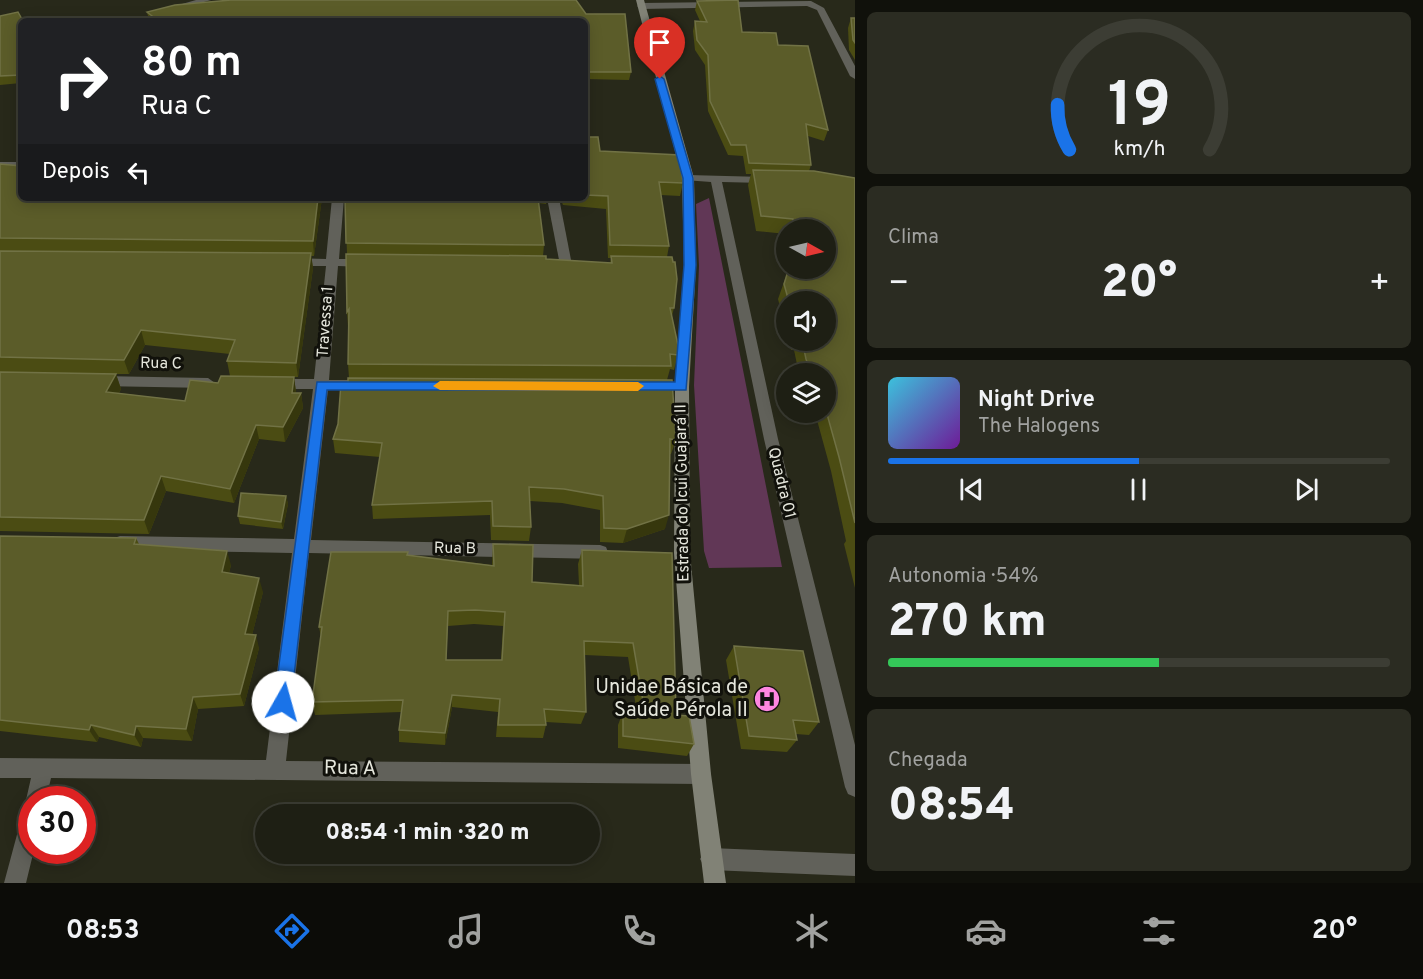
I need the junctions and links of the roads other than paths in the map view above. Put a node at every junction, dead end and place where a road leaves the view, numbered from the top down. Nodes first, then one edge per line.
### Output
1 (205, 1) edge
2 (213, 1) edge
3 (641, 3) edge
4 (167, 10) edge
5 (855, 76) edge
6 (0, 165) edge
7 (18, 165) edge
8 (688, 178) junction
9 (716, 179) junction
10 (785, 180) edge
11 (338, 201) edge
12 (554, 201) edge
13 (283, 262) edge
14 (330, 262) junction
15 (378, 263) edge
16 (566, 265) edge
17 (83, 381) edge
18 (226, 384) edge
19 (262, 384) edge
20 (321, 385) junction
21 (379, 386) edge
22 (104, 542) edge
23 (301, 547) junction
24 (611, 552) edge
25 (0, 768) edge
26 (44, 768) junction
27 (275, 768) junction
28 (701, 774) junction
29 (40, 786) edge
30 (855, 787) edge
31 (711, 859) junction
32 (20, 864) edge
33 (855, 865) edge
34 (15, 883) edge
35 (715, 883) edge

1 - 2 street
1 - 4 street
3 - 5 street
3 - 8 main road, Estrada do Icui Guajará II
6 - 7 street
8 - 9 street
8 - 28 main road, Estrada do Icui Guajará II
9 - 10 street
9 - 30 street, Quadra 01
11 - 14 street, Travessa 1
12 - 16 street
13 - 14 street
14 - 15 street
14 - 20 street, Travessa 1
17 - 18 street, Rua C
19 - 20 street
20 - 21 street
20 - 23 street, Travessa 1
22 - 23 street, Rua B
23 - 24 street, Rua B
23 - 27 street, Travessa 1
25 - 26 street, Rua A
26 - 27 street, Rua A
26 - 29 street
27 - 28 street, Rua A
28 - 31 main road, Estrada do Icui Guajará II
31 - 33 street
31 - 35 main road, Estrada do Icui Guajará II
32 - 34 street

